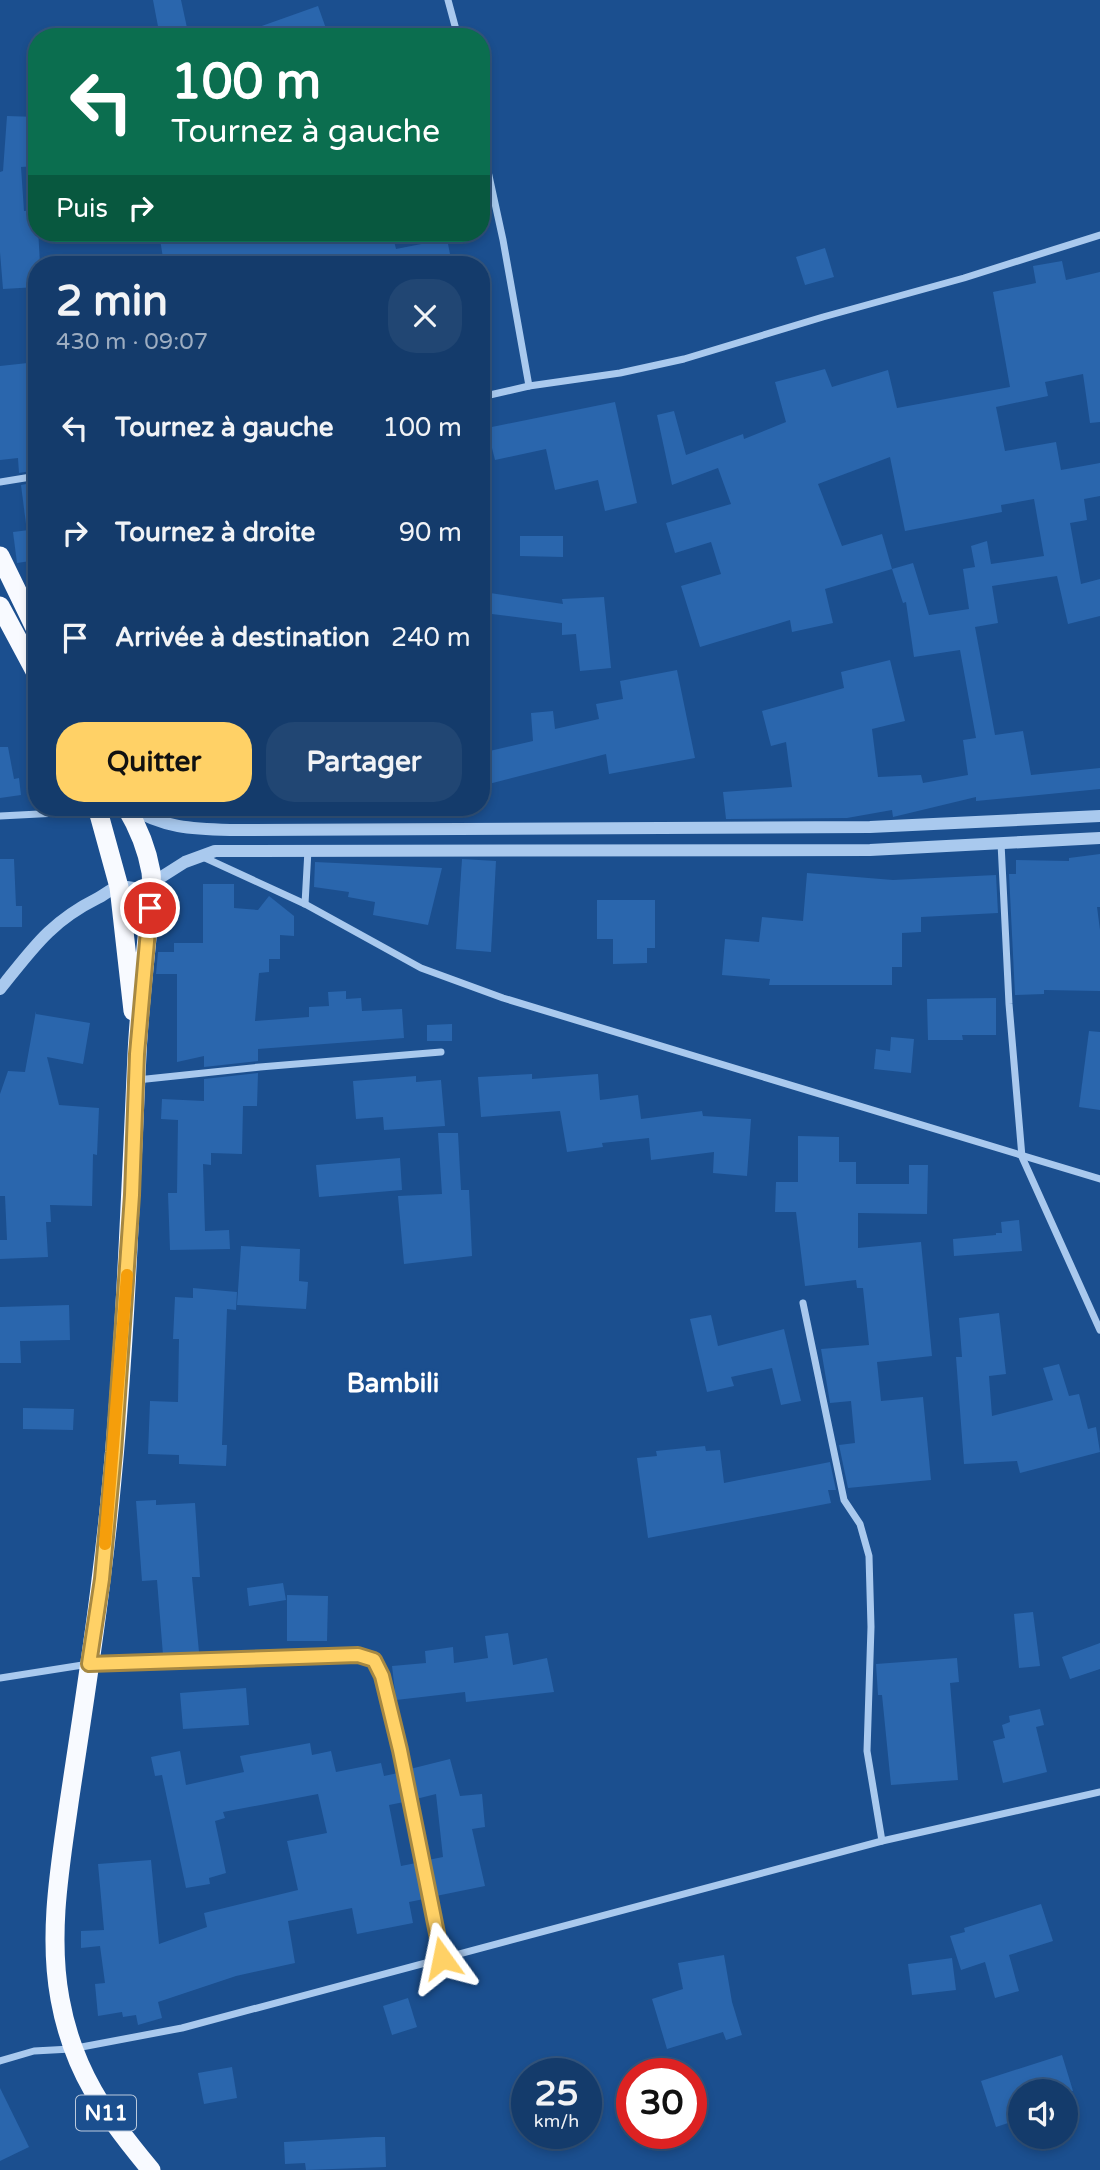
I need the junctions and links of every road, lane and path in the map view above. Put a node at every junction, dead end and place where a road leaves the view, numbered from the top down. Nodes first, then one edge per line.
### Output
1 (449, 0) edge
2 (456, 28) edge
3 (490, 180) edge
4 (1100, 235) edge
5 (529, 386) junction
6 (490, 395) edge
7 (28, 477) edge
8 (0, 482) edge
9 (0, 556) edge
10 (0, 607) edge
11 (28, 614) edge
12 (28, 658) edge
13 (28, 814) edge
14 (0, 816) edge
15 (101, 816) edge
16 (132, 816) edge
17 (145, 816) edge
18 (1100, 816) edge
19 (1100, 838) edge
20 (1001, 843) junction
21 (308, 850) junction
22 (199, 855) junction
23 (152, 884) junction
24 (119, 887) junction
25 (305, 904) junction
26 (0, 989) edge
27 (441, 1052) dead end
28 (137, 1054) junction
29 (137, 1080) junction
30 (1022, 1157) junction
31 (1100, 1179) edge
32 (803, 1303) dead end
33 (1100, 1329) edge
34 (89, 1664) junction
35 (0, 1678) edge
36 (1100, 1792) edge
37 (882, 1841) junction
38 (442, 1958) junction
39 (71, 2049) junction
40 (0, 2062) edge
41 (151, 2170) edge

1 - 2 street
3 - 5 street
4 - 5 street
5 - 6 street
7 - 8 street
9 - 11 highway
10 - 12 highway
13 - 14 street
15 - 24 highway, N11
16 - 23 highway, N11
17 - 18 street
19 - 20 street
20 - 21 street
20 - 30 street
21 - 22 street
21 - 25 street
22 - 23 street
22 - 25 street
23 - 24 street
23 - 28 highway, N11
24 - 26 street
24 - 28 highway, N11
25 - 30 street
27 - 29 street
28 - 29 highway, N11
29 - 34 highway, N11
30 - 31 street
30 - 33 street
32 - 37 street
34 - 35 street
34 - 38 street
34 - 39 highway, N11
36 - 37 street
37 - 38 street
38 - 39 street
39 - 40 street
39 - 41 highway, N11

